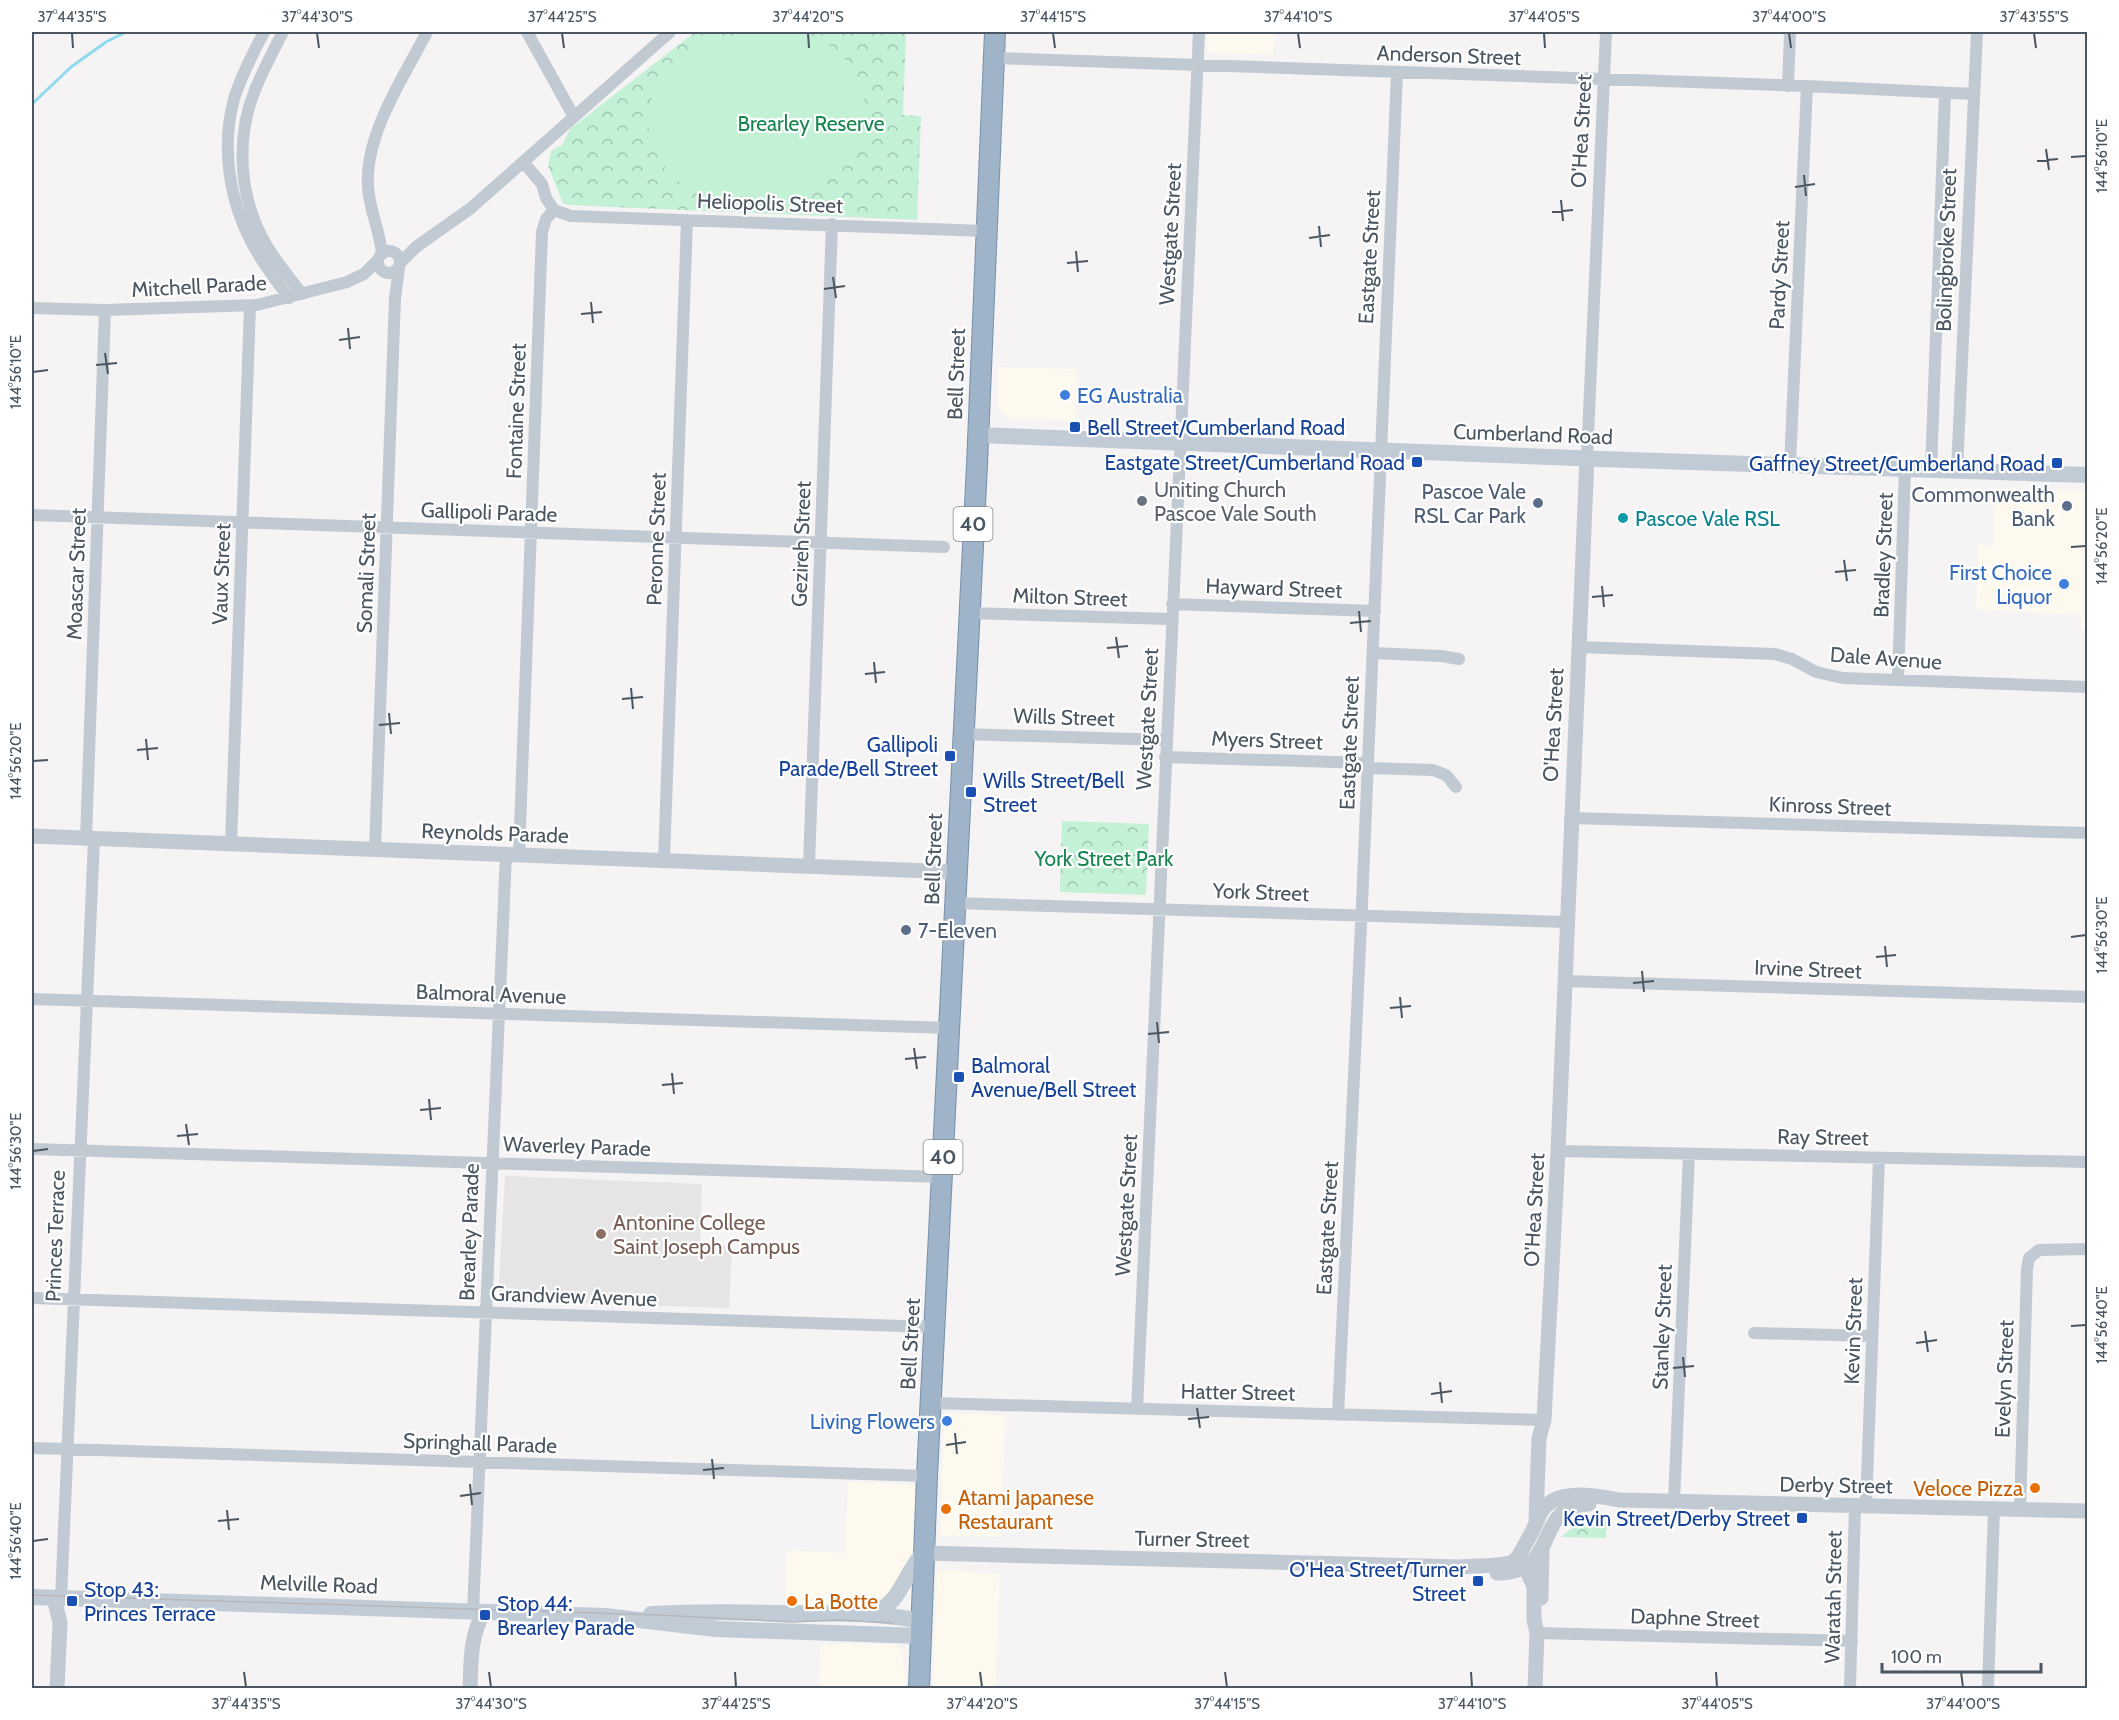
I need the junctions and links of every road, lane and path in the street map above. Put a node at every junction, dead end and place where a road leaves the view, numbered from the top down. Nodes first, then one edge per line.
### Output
1 (264, 32) edge
2 (283, 32) edge
3 (427, 32) edge
4 (527, 32) edge
5 (670, 32) edge
6 (995, 32) edge
7 (1199, 32) edge
8 (1606, 32) edge
9 (1790, 32) edge
10 (1977, 32) edge
11 (994, 58) junction
12 (1197, 66) junction
13 (1397, 73) junction
14 (1604, 81) junction
15 (1788, 86) junction
16 (1807, 86) junction
17 (1945, 93) junction
18 (1974, 94) junction
19 (574, 117) junction
20 (523, 162) junction
21 (554, 210) junction
22 (687, 220) junction
23 (832, 224) junction
24 (986, 231) junction
25 (390, 262) junction
26 (302, 294) junction
27 (289, 298) junction
28 (250, 306) junction
29 (32, 308) edge
30 (105, 310) junction
31 (977, 435) junction
32 (1180, 443) junction
33 (1380, 450) junction
34 (1587, 458) junction
35 (1790, 465) junction
36 (1905, 468) junction
37 (1931, 469) junction
38 (1957, 470) junction
39 (2088, 475) edge
40 (32, 515) edge
41 (98, 517) junction
42 (242, 522) junction
43 (387, 527) junction
44 (531, 532) junction
45 (676, 538) junction
46 (821, 543) junction
47 (944, 547) dead end
48 (1172, 604) junction
49 (1375, 611) junction
50 (968, 613) junction
51 (1171, 619) junction
52 (1578, 647) junction
53 (1373, 653) junction
54 (1459, 658) dead end
55 (1898, 680) junction
56 (2088, 687) edge
57 (962, 734) junction
58 (1166, 740) junction
59 (1165, 757) junction
60 (1368, 765) junction
61 (1456, 787) dead end
62 (1570, 818) junction
63 (2088, 833) edge
64 (32, 836) edge
65 (90, 838) junction
66 (231, 844) junction
67 (375, 849) junction
68 (513, 854) junction
69 (664, 860) junction
70 (809, 865) junction
71 (956, 872) junction
72 (955, 903) junction
73 (1159, 908) junction
74 (1361, 915) junction
75 (1566, 922) junction
76 (1564, 981) junction
77 (2088, 997) edge
78 (32, 999) edge
79 (87, 1000) junction
80 (500, 1013) junction
81 (949, 1028) junction
82 (32, 1149) edge
83 (80, 1150) junction
84 (1558, 1151) junction
85 (1689, 1154) junction
86 (1879, 1158) junction
87 (2088, 1162) edge
88 (493, 1163) junction
89 (942, 1177) junction
90 (2088, 1250) edge
91 (32, 1298) edge
92 (73, 1299) junction
93 (487, 1313) junction
94 (935, 1327) junction
95 (1754, 1334) dead end
96 (1872, 1336) junction
97 (932, 1403) junction
98 (1137, 1409) junction
99 (1338, 1414) junction
100 (1544, 1420) junction
101 (32, 1448) edge
102 (68, 1449) junction
103 (480, 1462) junction
104 (927, 1476) junction
105 (1620, 1500) junction
106 (1552, 1501) junction
107 (1674, 1502) junction
108 (1861, 1506) junction
109 (1994, 1509) junction
110 (2020, 1510) junction
111 (2088, 1511) edge
112 (1543, 1526) junction
113 (1524, 1546) junction
114 (1542, 1549) junction
115 (924, 1553) junction
116 (1458, 1567) junction
117 (1525, 1567) junction
118 (32, 1597) edge
119 (61, 1598) junction
120 (473, 1612) junction
121 (866, 1614) junction
122 (605, 1616) junction
123 (921, 1628) junction
124 (1537, 1633) junction
125 (1852, 1641) junction
126 (57, 1689) edge
127 (470, 1689) edge
128 (919, 1689) edge
129 (1535, 1689) edge
130 (1850, 1689) edge
131 (1988, 1689) edge

1 - 27 street
2 - 26 street
3 - 25 street, Somali Street
4 - 19 street
5 - 19 street, Mitchell Parade
6 - 11 highway, Bell Street / 40
7 - 12 street, Westgate Street
8 - 14 street, O'Hea Street
9 - 15 street
10 - 18 street, Bolingbroke Street
11 - 12 street, Anderson Street
11 - 24 highway, Bell Street / 40
12 - 13 street, Anderson Street
12 - 32 street, Westgate Street
13 - 14 street, Anderson Street
13 - 33 street, Eastgate Street
14 - 15 street, Anderson Street
14 - 34 street, O'Hea Street
15 - 16 street, Anderson Street
16 - 17 street, Anderson Street
16 - 35 street, Pardy Street
17 - 18 street, Anderson Street
17 - 37 street, Bolingbroke Street
18 - 38 street, Bolingbroke Street
19 - 20 street, Mitchell Parade
20 - 21 street
20 - 25 street, Mitchell Parade
21 - 22 street, Heliopolis Street
21 - 44 street, Fontaine Street
22 - 23 street, Heliopolis Street
22 - 45 street, Peronne Street
23 - 24 street, Heliopolis Street
23 - 46 street, Gezireh Street
24 - 31 highway, Bell Street / 40
25 - 26 street, Mitchell Parade
25 - 43 street, Somali Street
26 - 27 street, Mitchell Parade
27 - 28 street, Mitchell Parade
28 - 30 street, Mitchell Parade
28 - 42 street, Vaux Street
29 - 30 street, Mitchell Parade
30 - 41 street, Moascar Street
31 - 32 main road, Cumberland Road
31 - 50 highway, Bell Street / 40
32 - 33 main road, Cumberland Road
32 - 48 street, Westgate Street
33 - 34 main road, Cumberland Road
33 - 49 street, Eastgate Street
34 - 35 main road, Cumberland Road
34 - 52 street, O'Hea Street
35 - 36 main road, Cumberland Road
36 - 37 main road, Cumberland Road
36 - 55 street, Bradley Street
37 - 38 main road, Cumberland Road
38 - 39 main road, Cumberland Road
40 - 41 street, Gallipoli Parade
41 - 42 street, Gallipoli Parade
41 - 65 street, Moascar Street
42 - 43 street, Gallipoli Parade
42 - 66 street, Vaux Street
43 - 44 street, Gallipoli Parade
43 - 67 street, Somali Street
44 - 45 street, Gallipoli Parade
44 - 68 street, Fontaine Street
45 - 46 street, Gallipoli Parade
45 - 69 street, Peronne Street
46 - 47 street, Gallipoli Parade
46 - 70 street, Gezireh Street
48 - 49 street, Hayward Street
48 - 51 street, Westgate Street
49 - 53 street, Eastgate Street
50 - 51 street, Milton Street
50 - 57 highway, Bell Street / 40
51 - 58 street, Westgate Street
52 - 55 street, Dale Avenue
52 - 62 street, O'Hea Street
53 - 54 street
53 - 60 street, Eastgate Street
55 - 56 street, Dale Avenue
57 - 58 street, Wills Street
57 - 71 highway, Bell Street / 40
58 - 59 street, Westgate Street
59 - 60 street, Myers Street
59 - 73 street, Westgate Street
60 - 61 street, Myers Street
60 - 74 street, Eastgate Street
62 - 63 street, Kinross Street
62 - 75 street, O'Hea Street
64 - 65 street, Reynolds Parade
65 - 66 street, Reynolds Parade
65 - 79 street, Princes Terrace
66 - 67 street, Reynolds Parade
67 - 68 street, Reynolds Parade
68 - 69 street, Reynolds Parade
68 - 80 street, Brearley Parade
69 - 70 street, Reynolds Parade
70 - 71 street, Reynolds Parade
71 - 72 highway, Bell Street / 40
72 - 73 street, York Street
72 - 81 highway, Bell Street / 40
73 - 74 street, York Street
73 - 98 street, Westgate Street
74 - 75 street, York Street
74 - 99 street, Eastgate Street
75 - 76 street, O'Hea Street
76 - 77 street, Irvine Street
76 - 84 street, O'Hea Street
78 - 79 street, Balmoral Avenue
79 - 80 street, Balmoral Avenue
79 - 83 street, Princes Terrace
80 - 81 street, Balmoral Avenue
80 - 88 street, Brearley Parade
81 - 89 highway, Bell Street / 40
82 - 83 street, Waverley Parade
83 - 88 street, Waverley Parade
83 - 92 street, Princes Terrace
84 - 85 street, Ray Street
84 - 100 street, O'Hea Street
85 - 86 street, Ray Street
85 - 107 street, Stanley Street
86 - 87 street, Ray Street
86 - 96 street, Kevin Street
88 - 89 street, Waverley Parade
88 - 93 street, Brearley Parade
89 - 94 highway, Bell Street / 40
90 - 110 street, Evelyn Street
91 - 92 street, Grandview Avenue
92 - 93 street, Grandview Avenue
92 - 102 street, Princes Terrace
93 - 94 street, Grandview Avenue
93 - 103 street, Brearley Parade
94 - 97 highway, Bell Street / 40
95 - 96 street
96 - 108 street, Kevin Street
97 - 98 street, Hatter Street
97 - 104 highway, Bell Street / 40
98 - 99 street, Hatter Street
99 - 100 street, Hatter Street
100 - 106 street, O'Hea Street
100 - 112 street, O'Hea Street
101 - 102 street, Springhall Parade
102 - 103 street, Springhall Parade
102 - 119 street, Princes Terrace
103 - 104 street, Springhall Parade
103 - 120 street, Brearley Parade
104 - 115 highway, Bell Street / 40
105 - 106 street, Derby Street
105 - 107 street, Derby Street
105 - 112 street, Derby Street
106 - 112 street, O'Hea Street
107 - 108 street, Derby Street
108 - 109 street, Derby Street
108 - 125 street, Waratah Street
109 - 110 street, Derby Street
109 - 131 street
110 - 111 street, Derby Street
112 - 113 street, Turner Street
112 - 114 street, Derby Street
113 - 116 street, Turner Street
113 - 117 street
114 - 117 street
114 - 124 street
115 - 116 street, Turner Street
115 - 121 main road
115 - 123 highway, Bell Street / 40
116 - 117 street, Turner Street
117 - 124 street
118 - 119 main road, Melville Road
119 - 120 main road, Melville Road
119 - 126 street, Princes Terrace
120 - 122 main road, Melville Road
120 - 127 street, Brearley Parade
121 - 122 main road, Melville Road
121 - 123 main road, Melville Road
122 - 123 main road, Melville Road
123 - 128 highway, Bell Street / 40
124 - 125 street, Daphne Street
124 - 129 street
125 - 130 street, Waratah Street

